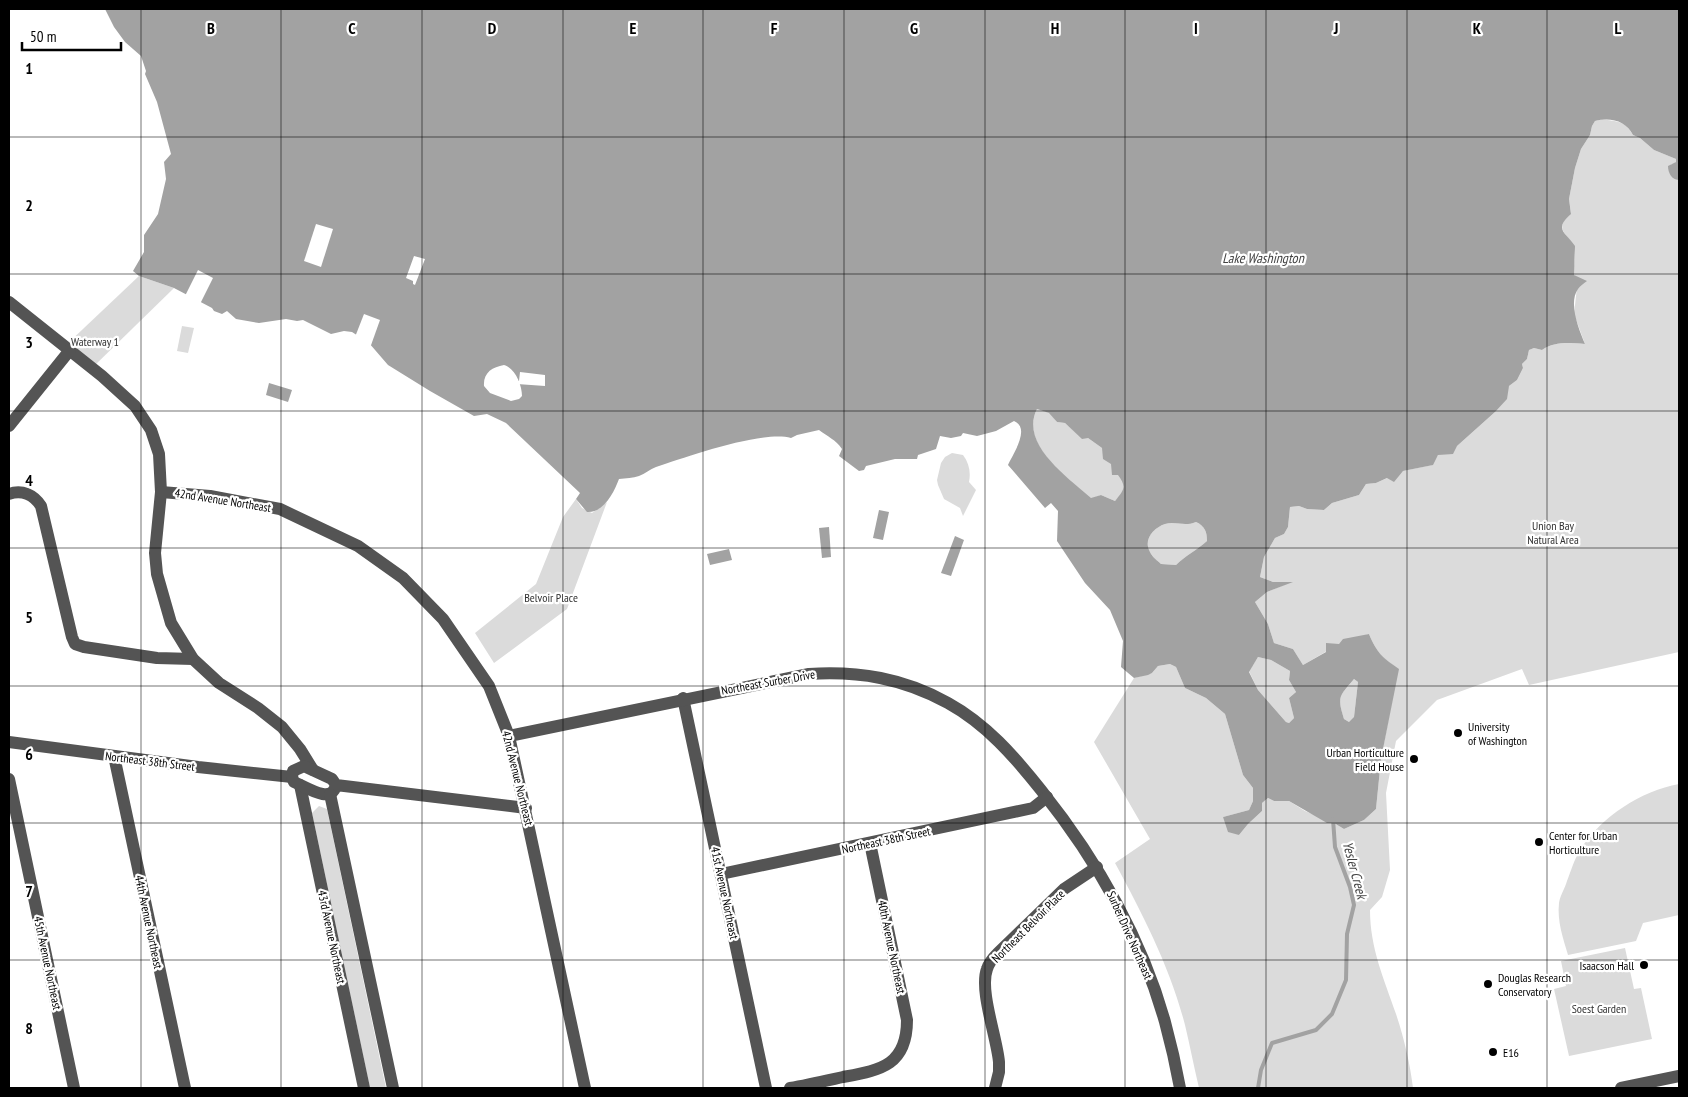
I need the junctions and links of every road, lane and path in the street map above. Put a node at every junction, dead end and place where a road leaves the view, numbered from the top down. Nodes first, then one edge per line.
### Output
1 (9, 302) edge
2 (70, 350) junction
3 (9, 426) edge
4 (161, 492) junction
5 (9, 494) edge
6 (193, 659) junction
7 (683, 698) junction
8 (509, 736) junction
9 (9, 742) edge
10 (114, 756) junction
11 (313, 770) junction
12 (9, 779) edge
13 (296, 781) junction
14 (333, 789) junction
15 (1048, 797) junction
16 (526, 808) junction
17 (870, 843) junction
18 (1097, 866) junction
19 (721, 874) junction
20 (1679, 1076) edge
21 (74, 1088) edge
22 (185, 1088) edge
23 (364, 1088) edge
24 (393, 1088) edge
25 (585, 1088) edge
26 (766, 1088) edge
27 (790, 1088) edge
28 (995, 1088) edge
29 (1180, 1088) edge
30 (1621, 1088) edge

1 - 2 street
2 - 3 street
2 - 4 street
4 - 6 street
4 - 8 street, 42nd Avenue Northeast
5 - 6 street
6 - 11 street
7 - 8 street, Northeast Surber Drive
7 - 15 street, Northeast Surber Drive
7 - 19 street, 41st Avenue Northeast
8 - 16 street, 42nd Avenue Northeast
9 - 10 street, Northeast 38th Street
10 - 13 street, Northeast 38th Street
10 - 22 street, 44th Avenue Northeast
11 - 13 street
11 - 14 street, Northeast 38th Street
12 - 21 street, 45th Avenue Northeast
13 - 14 street, Northeast 38th Street
13 - 23 street, 43rd Avenue Northeast
14 - 16 street, Northeast 38th Street
14 - 24 street
15 - 17 street, Northeast 38th Street
15 - 18 street, Surber Drive Northeast
16 - 25 street, 42nd Avenue Northeast
17 - 19 street, Northeast 38th Street
17 - 27 street, 40th Avenue Northeast
18 - 28 street, Northeast Belvoir Place
18 - 29 street, Surber Drive Northeast
19 - 26 street, 41st Avenue Northeast
20 - 30 street

